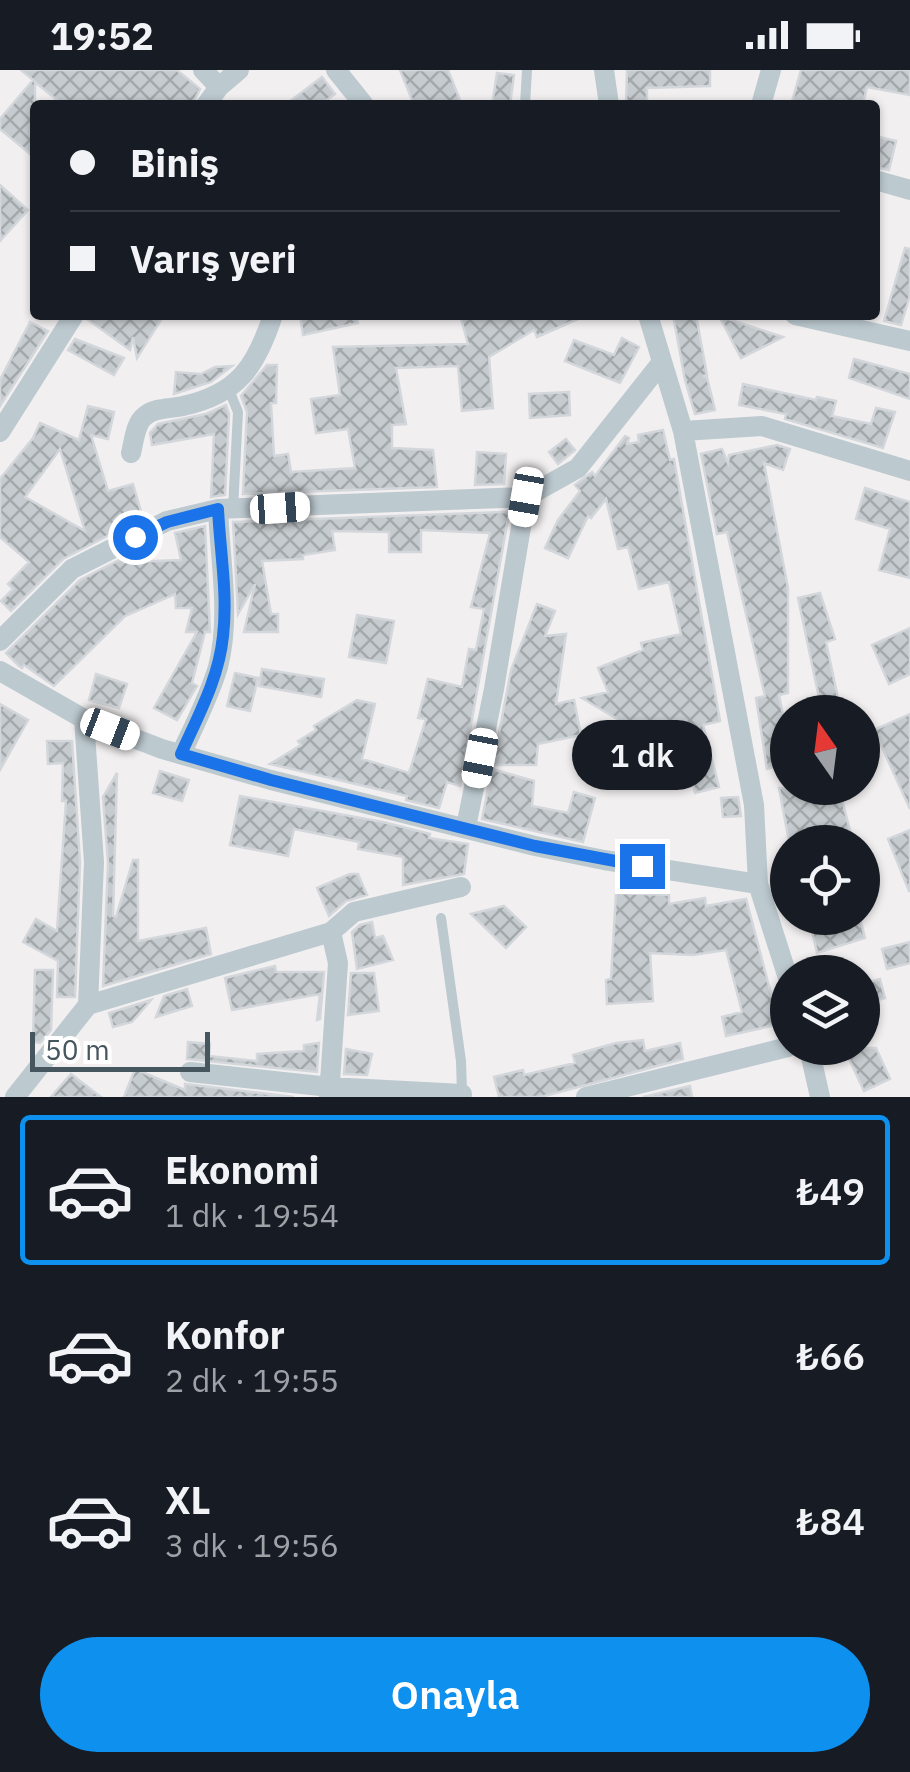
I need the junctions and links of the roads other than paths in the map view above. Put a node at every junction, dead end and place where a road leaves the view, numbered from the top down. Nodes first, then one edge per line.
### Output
1 (203, 70) edge
2 (239, 70) edge
3 (336, 70) edge
4 (527, 70) edge
5 (604, 70) edge
6 (771, 70) edge
7 (220, 87) junction
8 (210, 100) edge
9 (360, 100) edge
10 (525, 100) edge
11 (608, 100) edge
12 (762, 100) edge
13 (880, 181) edge
14 (910, 190) edge
15 (71, 320) edge
16 (271, 320) edge
17 (649, 320) edge
18 (818, 320) edge
19 (910, 341) edge
20 (662, 362) junction
21 (229, 390) junction
22 (683, 431) junction
23 (0, 432) edge
24 (130, 453) dead end
25 (910, 471) edge
26 (526, 497) junction
27 (225, 509) junction
28 (0, 641) edge
29 (0, 671) edge
30 (84, 720) junction
31 (181, 754) junction
32 (466, 827) junction
33 (758, 884) junction
34 (461, 887) dead end
35 (441, 918) dead end
36 (331, 932) junction
37 (781, 955) edge
38 (88, 1005) junction
39 (770, 1051) edge
40 (813, 1065) edge
41 (190, 1072) dead end
42 (330, 1092) edge
43 (462, 1094) joint
44 (15, 1097) edge
45 (586, 1097) edge
46 (820, 1097) edge

1 - 7 street
2 - 7 street
3 - 9 street
4 - 10 lane
5 - 11 street
6 - 12 street
7 - 8 street
13 - 14 street
15 - 23 street
16 - 21 street
17 - 20 street
18 - 19 street
20 - 22 street
20 - 26 street
21 - 24 street
21 - 27 lane
22 - 25 street
22 - 33 street
26 - 27 street
26 - 32 street
27 - 28 street
27 - 31 street
29 - 30 street
30 - 31 street
30 - 38 street
31 - 32 street
32 - 33 street
33 - 37 street
34 - 36 street
35 - 43 lane
36 - 38 street
36 - 42 street
38 - 44 street
39 - 45 street
40 - 46 street
41 - 42 street
42 - 43 street

